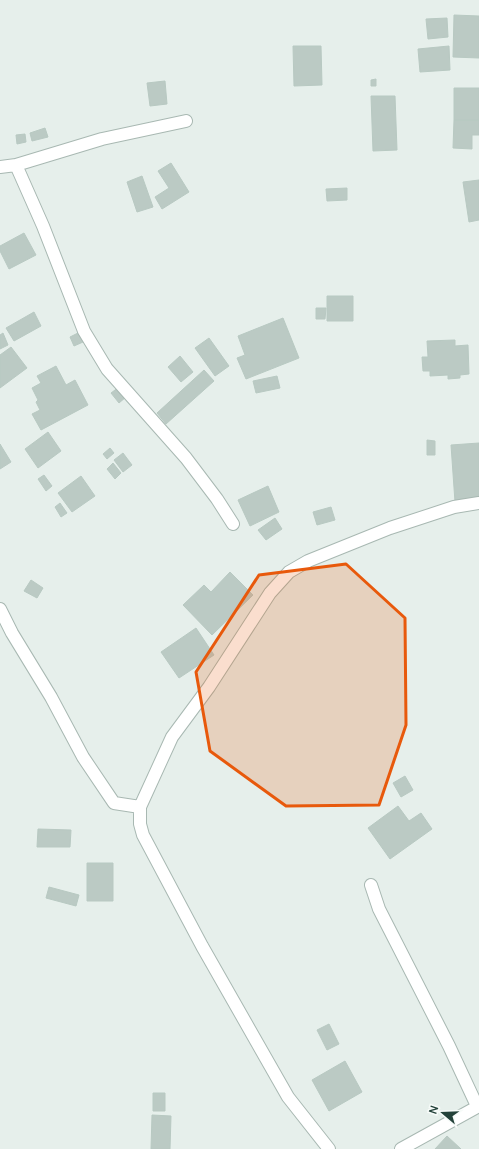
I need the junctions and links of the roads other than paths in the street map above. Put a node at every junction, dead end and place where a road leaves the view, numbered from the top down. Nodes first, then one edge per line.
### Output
1 (186, 121) dead end
2 (16, 165) junction
3 (0, 167) edge
4 (479, 503) edge
5 (233, 524) dead end
6 (0, 609) edge
7 (140, 807) junction
8 (371, 885) dead end
9 (478, 1106) edge
10 (329, 1149) edge
11 (401, 1149) edge

1 - 2 street
2 - 3 street
2 - 5 street
4 - 7 street
6 - 7 street
7 - 10 street
8 - 9 street
9 - 11 street

